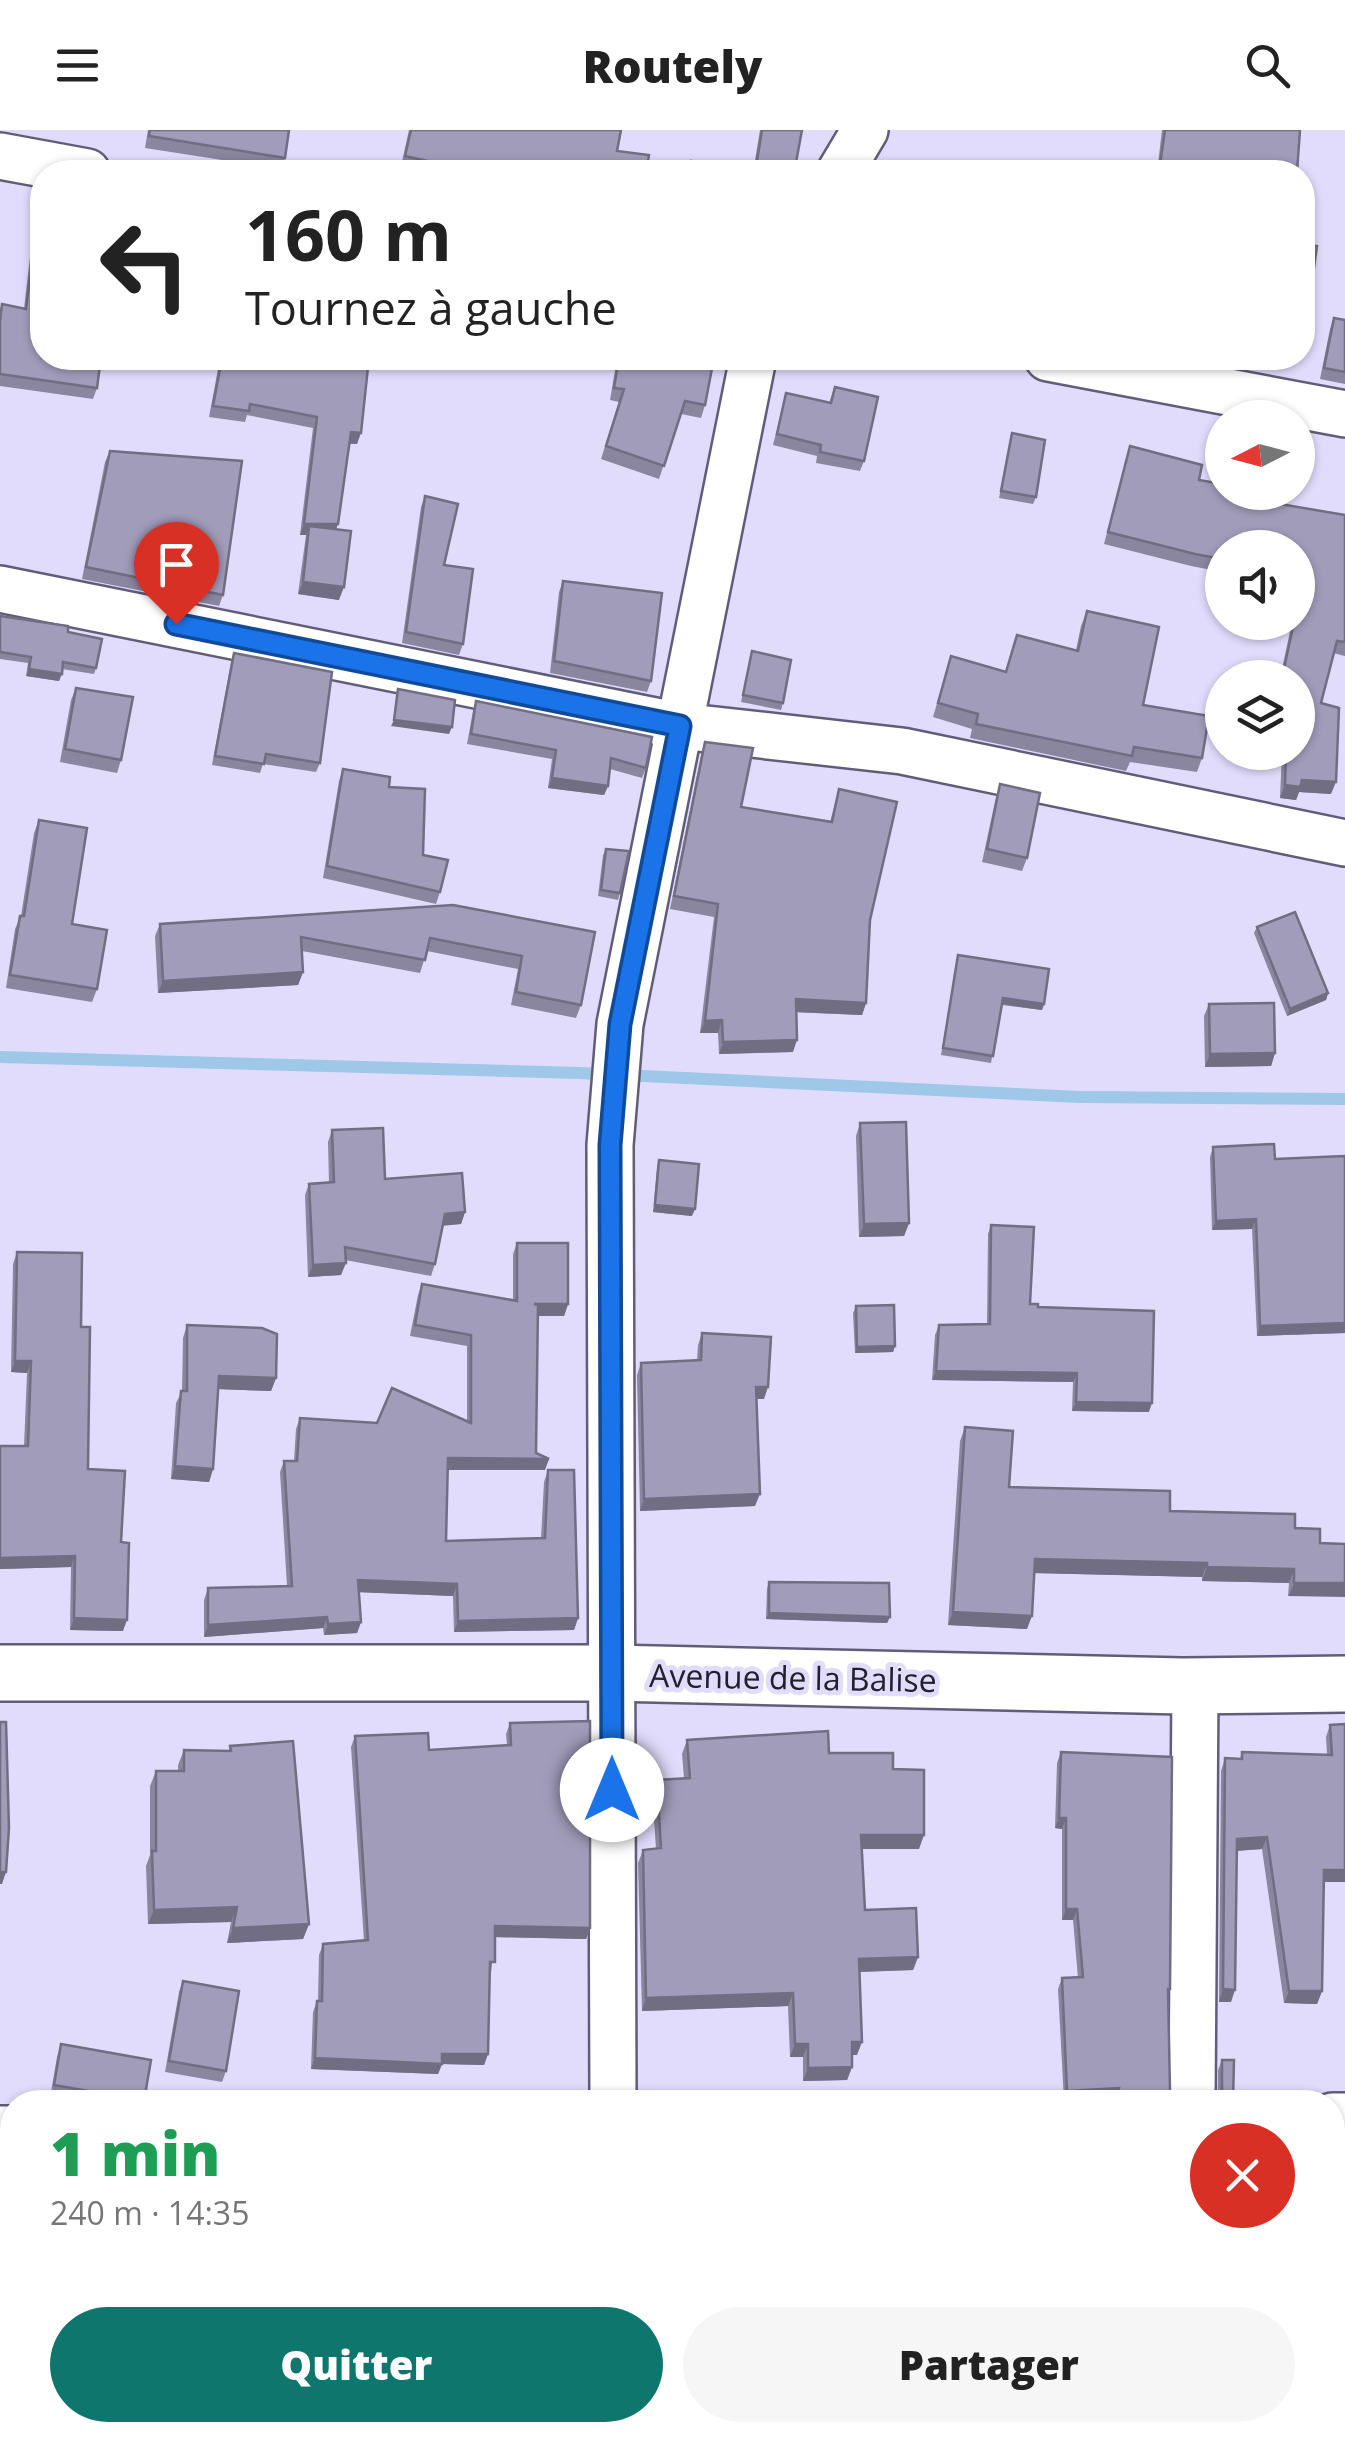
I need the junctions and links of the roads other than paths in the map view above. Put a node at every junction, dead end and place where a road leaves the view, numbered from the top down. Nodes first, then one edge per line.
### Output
1 (865, 130) edge
2 (0, 156) edge
3 (847, 160) edge
4 (30, 162) edge
5 (751, 370) edge
6 (1112, 370) edge
7 (1345, 414) edge
8 (0, 590) edge
9 (680, 726) junction
10 (1345, 844) edge
11 (611, 1673) junction
12 (0, 1674) edge
13 (1345, 1684) edge
14 (1195, 1686) junction
15 (613, 2090) edge
16 (1192, 2090) edge

1 - 3 street
2 - 4 street
5 - 9 street
6 - 7 street
8 - 9 street
9 - 10 street
9 - 11 street
11 - 12 street, Avenue de la Balise
11 - 14 street, Avenue de la Balise
11 - 15 street
13 - 14 street, Avenue de la Balise
14 - 16 street

